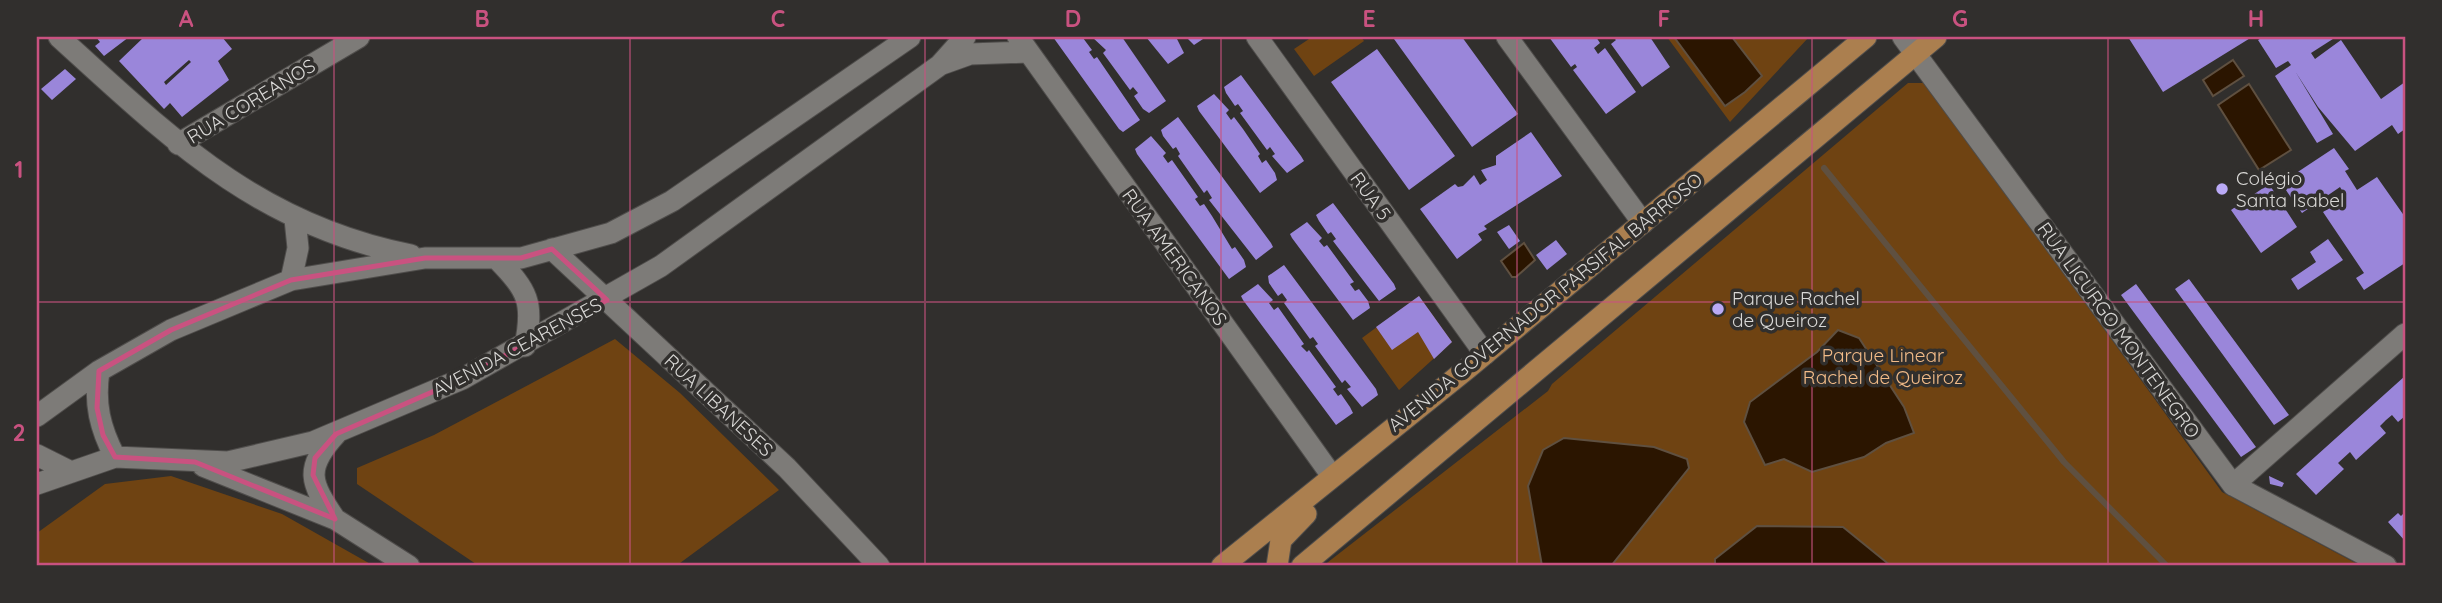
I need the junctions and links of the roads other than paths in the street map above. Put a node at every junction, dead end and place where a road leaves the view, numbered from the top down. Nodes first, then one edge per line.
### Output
1 (59, 37) edge
2 (359, 37) edge
3 (910, 37) edge
4 (965, 37) edge
5 (1257, 37) edge
6 (1507, 37) edge
7 (1866, 37) edge
8 (1936, 37) edge
9 (1023, 44) edge
10 (1909, 45) edge
11 (940, 65) junction
12 (178, 144) junction
13 (295, 219) junction
14 (1643, 223) junction
15 (552, 249) junction
16 (425, 258) junction
17 (497, 259) junction
18 (291, 280) junction
19 (607, 300) junction
20 (2405, 334) edge
21 (525, 346) junction
22 (1485, 354) junction
23 (1468, 368) junction
24 (99, 371) junction
25 (37, 416) edge
26 (335, 434) junction
27 (37, 455) edge
28 (115, 457) junction
29 (195, 462) junction
30 (71, 472) junction
31 (1332, 476) junction
32 (37, 484) edge
33 (2233, 485) junction
34 (335, 519) junction
35 (409, 566) edge
36 (879, 566) edge
37 (1222, 566) edge
38 (1277, 566) edge
39 (1302, 566) edge
40 (2386, 566) edge

1 - 12 street
2 - 12 street, RUA COREANOS
3 - 15 street
4 - 11 street, AVENIDA CEARENSES
5 - 22 street, RUA 5
6 - 14 street
7 - 14 main road, AVENIDA GOVERNADOR PARSIFAL BARROSO
8 - 10 main road
9 - 11 street, AVENIDA CEARENSES
9 - 31 street, RUA AMERICANOS
10 - 33 street, RUA LICURGO MONTENEGRO
10 - 39 main road
11 - 19 street, AVENIDA CEARENSES
12 - 13 street
13 - 16 street
13 - 18 street
14 - 22 main road, AVENIDA GOVERNADOR PARSIFAL BARROSO
15 - 17 street
15 - 19 street, RUA LIBANESES
16 - 17 street
16 - 18 street
17 - 21 street
18 - 24 street
19 - 21 street, AVENIDA CEARENSES
19 - 36 street, RUA LIBANESES
20 - 33 street
21 - 26 street, AVENIDA CEARENSES
22 - 23 main road, AVENIDA GOVERNADOR PARSIFAL BARROSO
23 - 31 main road, AVENIDA GOVERNADOR PARSIFAL BARROSO
23 - 38 main road
24 - 25 street
24 - 28 street
26 - 29 street, AVENIDA CEARENSES
26 - 34 street
27 - 30 street
28 - 29 street, AVENIDA CEARENSES
28 - 30 street, AVENIDA CEARENSES
29 - 34 street
30 - 32 street, AVENIDA CEARENSES
31 - 37 main road, AVENIDA GOVERNADOR PARSIFAL BARROSO
33 - 40 street, RUA LICURGO MONTENEGRO
34 - 35 street

